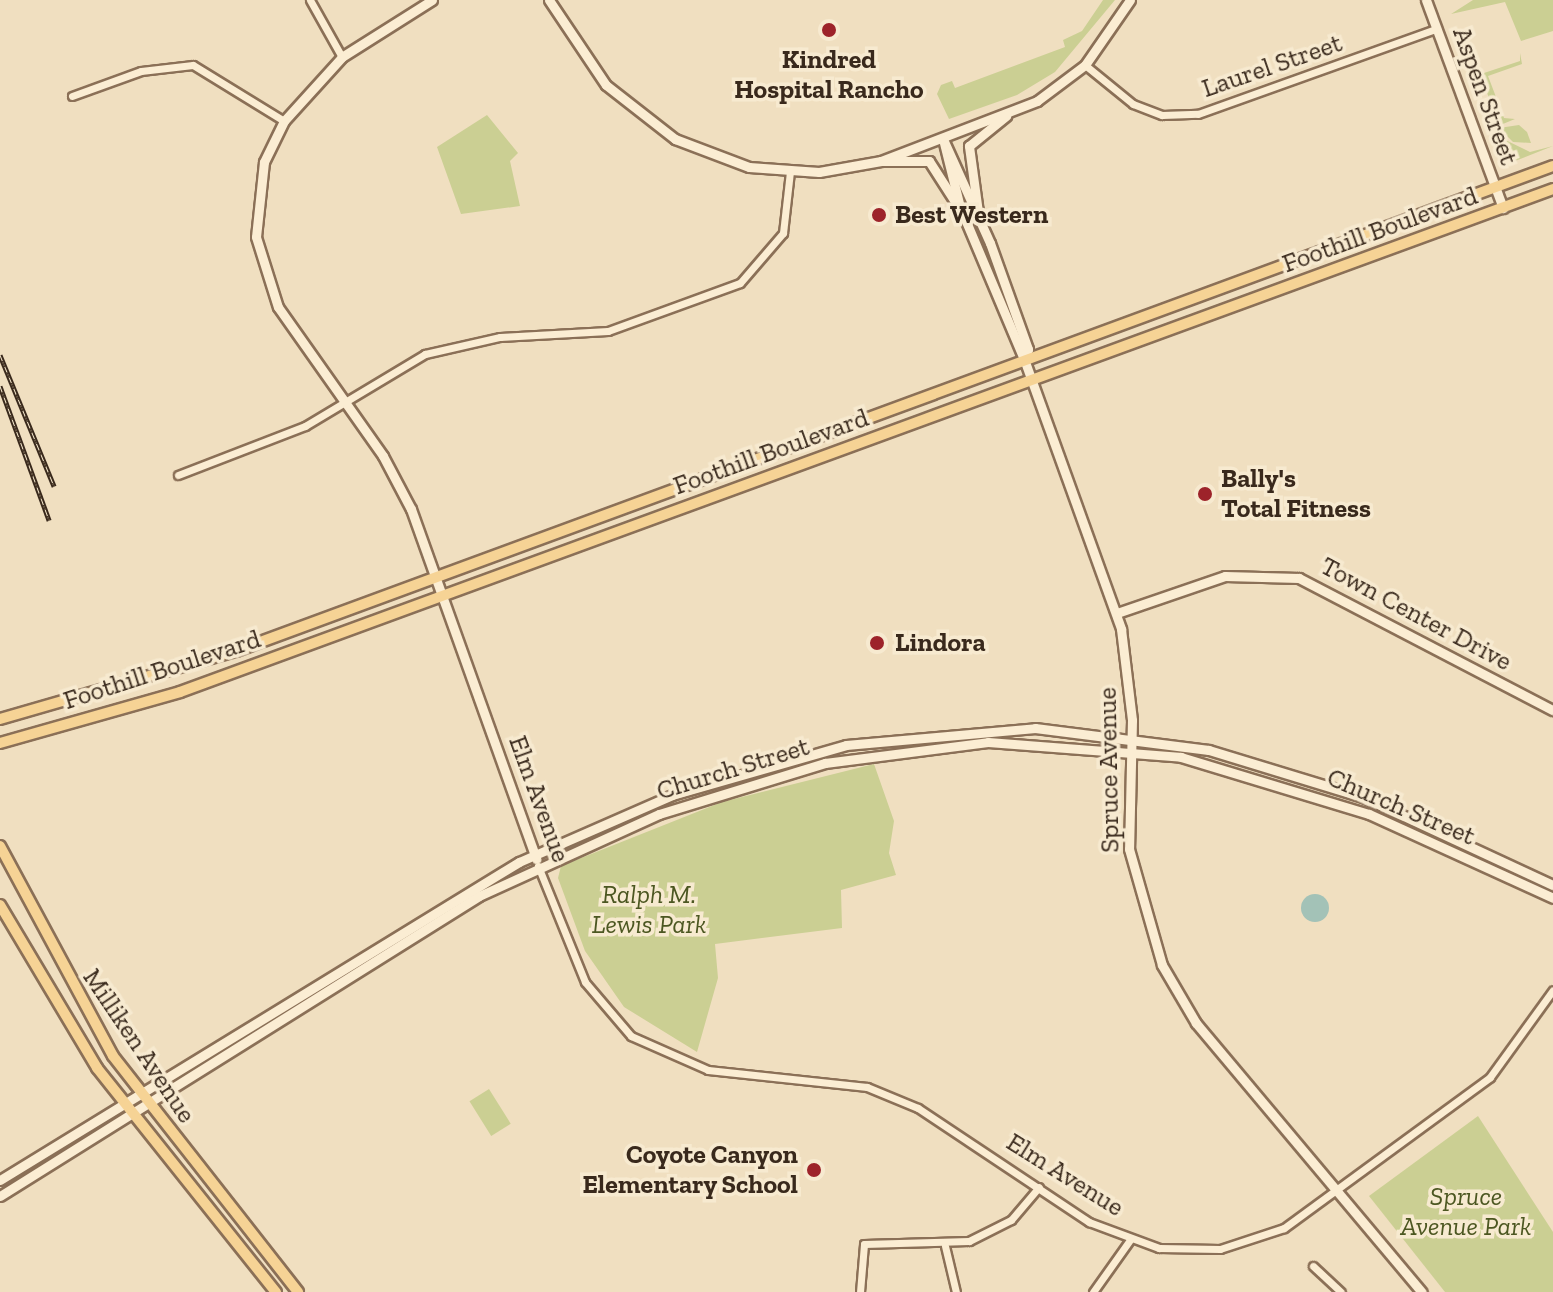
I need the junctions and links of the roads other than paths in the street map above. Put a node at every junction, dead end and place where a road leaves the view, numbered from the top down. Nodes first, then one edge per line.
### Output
1 (310, 0) edge
2 (432, 0) edge
3 (549, 0) edge
4 (1130, 0) edge
5 (1426, 0) edge
6 (1436, 29) junction
7 (342, 57) junction
8 (1085, 65) junction
9 (72, 96) dead end
10 (1006, 116) junction
11 (284, 121) junction
12 (943, 139) junction
13 (881, 161) junction
14 (1553, 166) edge
15 (790, 172) junction
16 (1495, 188) junction
17 (1553, 189) edge
18 (960, 207) junction
19 (1503, 208) junction
20 (978, 212) junction
21 (1024, 359) junction
22 (1032, 381) junction
23 (344, 400) junction
24 (178, 475) dead end
25 (434, 575) junction
26 (442, 597) junction
27 (1117, 613) junction
28 (1553, 710) edge
29 (0, 719) edge
30 (1131, 736) junction
31 (880, 739) junction
32 (0, 743) edge
33 (1130, 749) junction
34 (882, 752) junction
35 (0, 846) edge
36 (534, 855) junction
37 (538, 866) junction
38 (1553, 885) edge
39 (1553, 898) edge
40 (0, 905) edge
41 (1553, 990) edge
42 (138, 1094) junction
43 (123, 1104) junction
44 (147, 1107) junction
45 (132, 1115) junction
46 (0, 1180) edge
47 (1039, 1187) junction
48 (1341, 1189) junction
49 (0, 1196) edge
50 (1130, 1240) junction
51 (945, 1246) junction
52 (1313, 1266) dead end
53 (276, 1292) edge
54 (298, 1292) edge
55 (860, 1292) edge
56 (956, 1292) edge
57 (1093, 1292) edge
58 (1341, 1292) edge
59 (1422, 1292) edge

1 - 7 street
2 - 7 street, Elm Avenue
3 - 15 street
4 - 8 street
5 - 6 street, Aspen Street
6 - 8 street, Laurel Street
6 - 16 street, Aspen Street
7 - 11 street, Elm Avenue
8 - 10 street
9 - 11 street
10 - 12 street
10 - 20 street
11 - 23 street, Elm Avenue
12 - 13 street
12 - 18 street, Spruce Avenue
12 - 20 street, Spruce Avenue
13 - 15 street
13 - 18 street
14 - 16 main road, Foothill Boulevard
15 - 23 street
16 - 19 street, Aspen Street
16 - 21 main road, Foothill Boulevard
17 - 19 main road, Foothill Boulevard
18 - 21 street, Spruce Avenue
19 - 22 main road, Foothill Boulevard
20 - 21 street, Spruce Avenue
21 - 22 street, Spruce Avenue
21 - 25 main road, Foothill Boulevard
22 - 26 main road, Foothill Boulevard
22 - 27 street, Spruce Avenue
23 - 24 street
23 - 25 street, Elm Avenue
25 - 26 street, Elm Avenue
25 - 29 main road, Foothill Boulevard
26 - 32 main road, Foothill Boulevard
26 - 36 street, Elm Avenue
27 - 28 street, Town Center Drive
27 - 30 street, Spruce Avenue
30 - 31 street, Church Street
30 - 33 street, Spruce Avenue
30 - 38 street, Church Street
31 - 34 street
31 - 36 street, Church Street
33 - 34 street, Church Street
33 - 39 street, Church Street
33 - 48 street, Spruce Avenue
34 - 37 street, Church Street
35 - 42 main road, Milliken Avenue
36 - 37 street, Elm Avenue
36 - 42 street, Church Street
37 - 44 street, Church Street
37 - 47 street, Elm Avenue
40 - 43 main road, Milliken Avenue
41 - 48 street, Elm Avenue
42 - 43 street, Church Street
42 - 44 main road, Milliken Avenue
43 - 45 main road, Milliken Avenue
43 - 46 street, Church Street
44 - 45 street, Church Street
44 - 54 main road, Milliken Avenue
45 - 49 street, Church Street
45 - 53 main road, Milliken Avenue
47 - 50 street, Elm Avenue
47 - 51 street
48 - 50 street, Elm Avenue
48 - 59 street, Spruce Avenue
50 - 57 street
51 - 55 street
51 - 56 street
52 - 58 street

